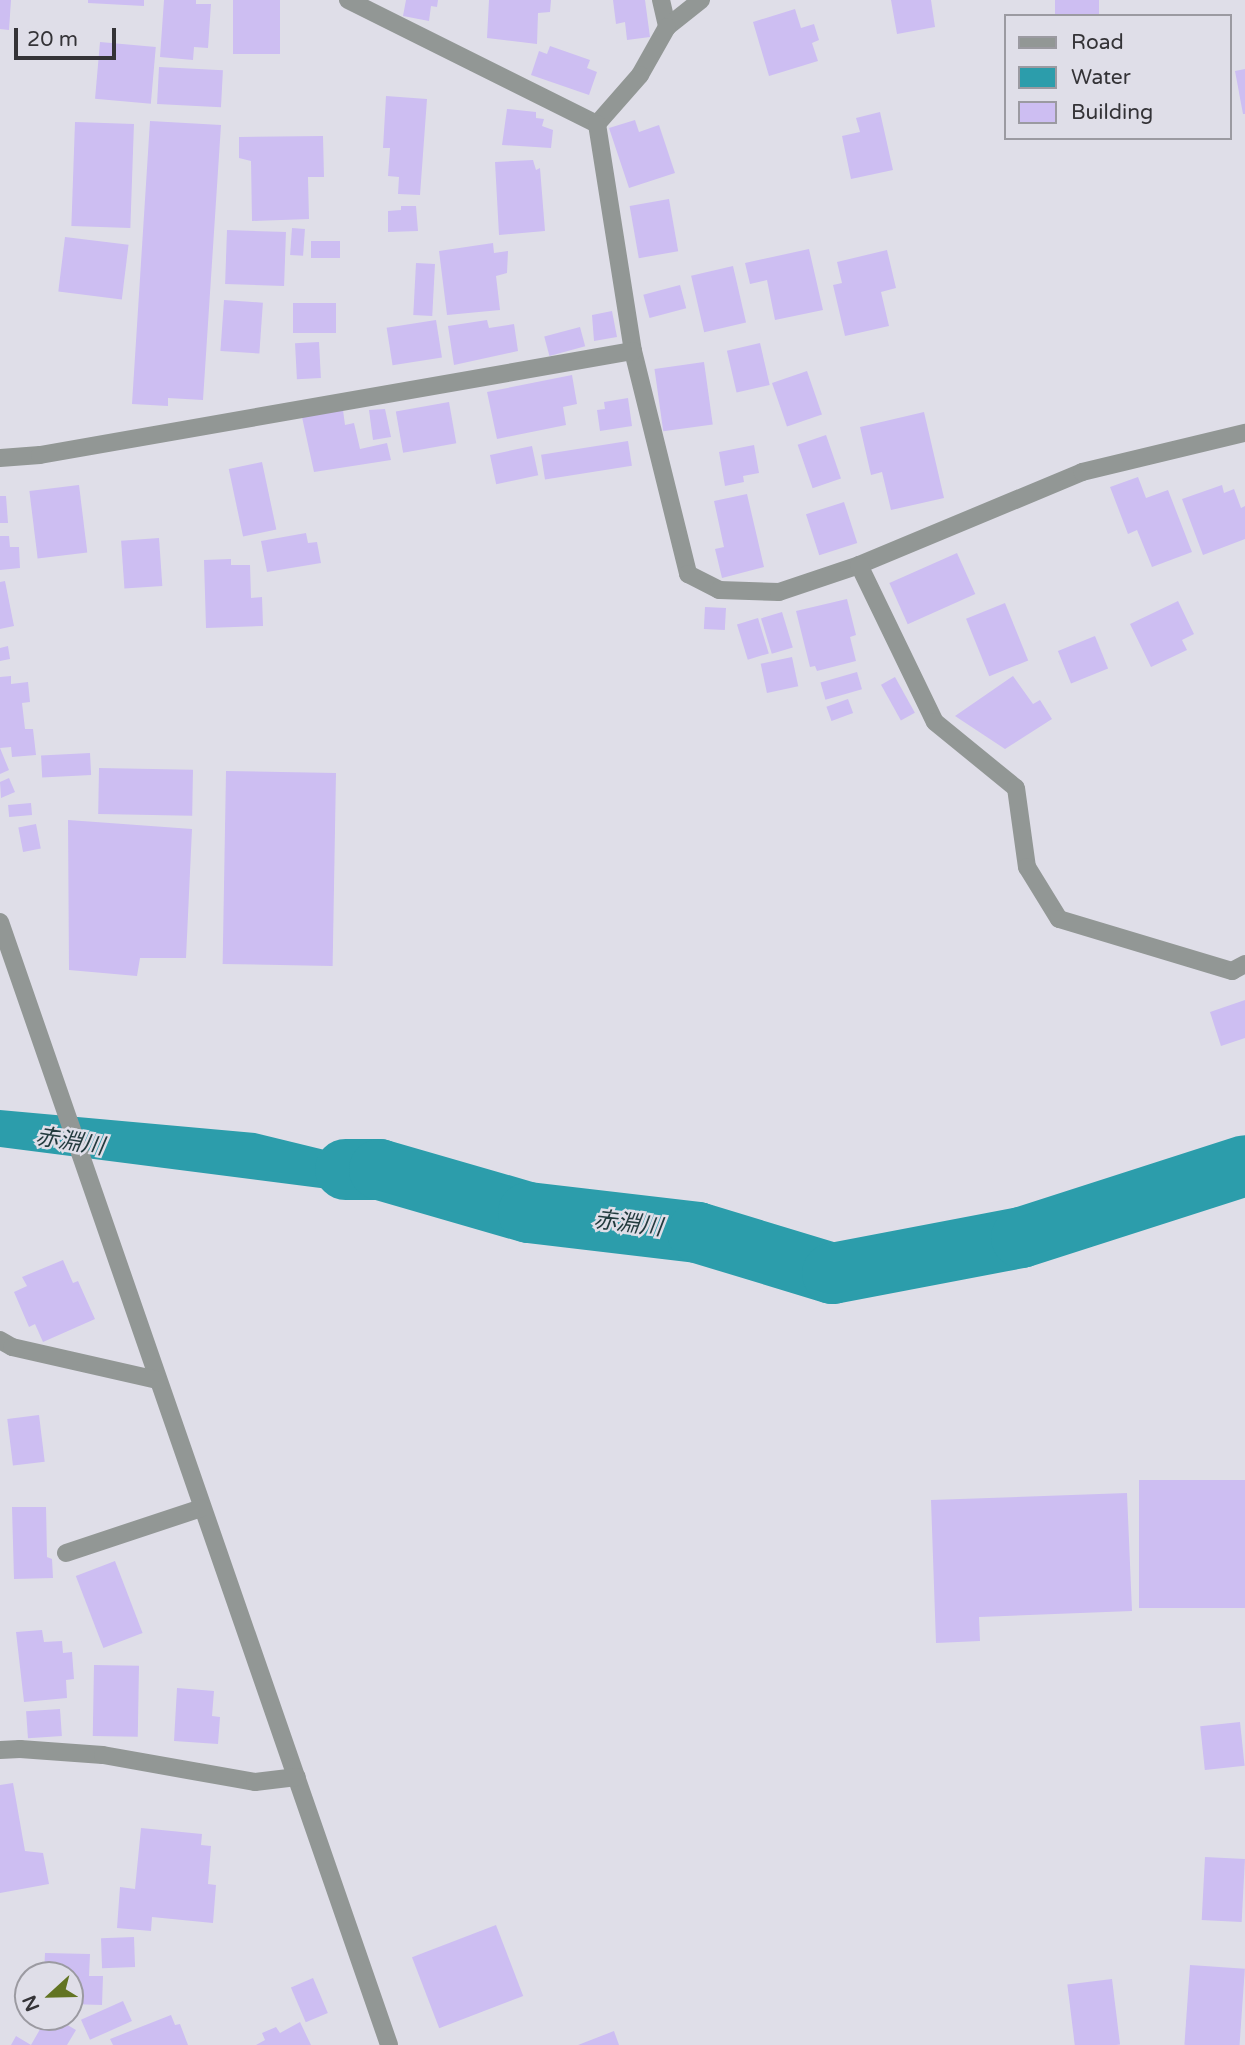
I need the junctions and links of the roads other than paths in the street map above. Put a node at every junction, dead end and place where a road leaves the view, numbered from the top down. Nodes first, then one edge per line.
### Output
1 (348, 0) edge
2 (661, 0) edge
3 (701, 0) edge
4 (667, 27) junction
5 (597, 124) junction
6 (633, 351) junction
7 (1245, 433) edge
8 (0, 458) edge
9 (859, 565) junction
10 (0, 922) edge
11 (1245, 964) edge
12 (0, 1340) edge
13 (157, 1380) junction
14 (201, 1508) junction
15 (66, 1553) dead end
16 (0, 1750) edge
17 (297, 1777) junction
18 (389, 2045) edge

1 - 5 street
2 - 4 street
3 - 4 street
4 - 5 street
5 - 6 street
6 - 8 street
6 - 9 street
7 - 9 street
9 - 11 street
10 - 13 street
12 - 13 street
13 - 14 street
14 - 15 street
14 - 17 street
16 - 17 street
17 - 18 street

